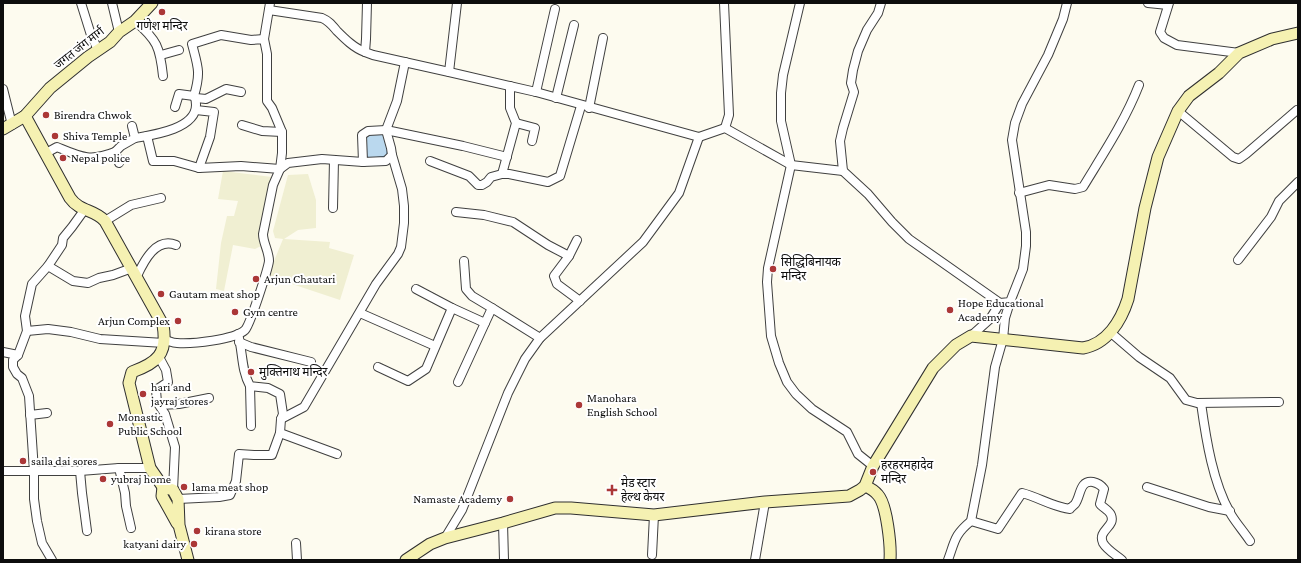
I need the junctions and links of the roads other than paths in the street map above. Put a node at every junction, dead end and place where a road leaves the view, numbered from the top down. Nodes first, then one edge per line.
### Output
1 (82, 3) edge
2 (112, 3) edge
3 (152, 3) edge
4 (367, 3) edge
5 (457, 3) edge
6 (724, 3) edge
7 (800, 3) edge
8 (881, 3) edge
9 (1067, 3) edge
10 (1148, 3) edge
11 (1168, 4) edge
12 (270, 6) edge
13 (555, 9) dead end
14 (135, 21) junction
15 (574, 25) dead end
16 (119, 32) junction
17 (1298, 33) edge
18 (603, 38) dead end
19 (264, 39) junction
20 (98, 50) junction
21 (179, 50) dead end
22 (365, 52) junction
23 (1239, 53) junction
24 (161, 55) junction
25 (405, 62) junction
26 (449, 72) junction
27 (163, 76) dead end
28 (1139, 85) dead end
29 (510, 86) junction
30 (3, 89) edge
31 (241, 92) dead end
32 (536, 92) junction
33 (195, 97) junction
34 (556, 98) junction
35 (175, 107) dead end
36 (585, 107) junction
37 (196, 110) junction
38 (1297, 110) dead end
39 (1178, 111) junction
40 (25, 116) junction
41 (516, 123) junction
42 (242, 125) dead end
43 (132, 126) dead end
44 (8, 127) edge
45 (726, 128) junction
46 (386, 130) junction
47 (282, 132) junction
48 (147, 136) junction
49 (698, 137) junction
50 (135, 138) junction
51 (532, 141) dead end
52 (115, 152) junction
53 (46, 153) junction
54 (392, 155) junction
55 (507, 157) junction
56 (334, 160) junction
57 (430, 161) dead end
58 (363, 162) junction
59 (119, 163) dead end
60 (791, 165) junction
61 (199, 168) junction
62 (280, 169) junction
63 (843, 171) junction
64 (502, 174) junction
65 (1298, 182) edge
66 (1019, 193) junction
67 (160, 198) dead end
68 (333, 208) dead end
69 (85, 209) junction
70 (456, 212) dead end
71 (105, 221) junction
72 (577, 240) dead end
73 (176, 245) dead end
74 (569, 256) junction
75 (1238, 260) dead end
76 (464, 261) dead end
77 (48, 266) junction
78 (134, 272) junction
79 (416, 289) dead end
80 (580, 301) junction
81 (1000, 302) junction
82 (1010, 302) junction
83 (452, 308) junction
84 (492, 308) junction
85 (360, 313) junction
86 (485, 323) junction
87 (27, 331) junction
88 (1110, 332) junction
89 (971, 336) junction
90 (238, 338) junction
91 (540, 338) junction
92 (1003, 339) junction
93 (164, 342) junction
94 (435, 346) junction
95 (3, 352) edge
96 (18, 355) junction
97 (159, 357) junction
98 (311, 362) dead end
99 (378, 368) dead end
100 (458, 382) dead end
101 (250, 386) junction
102 (209, 398) dead end
103 (1279, 402) dead end
104 (1201, 403) junction
105 (160, 406) junction
106 (47, 413) dead end
107 (30, 414) junction
108 (281, 419) junction
109 (251, 426) dead end
110 (280, 433) junction
111 (337, 454) dead end
112 (873, 466) junction
113 (119, 468) junction
114 (150, 468) junction
115 (3, 471) edge
116 (34, 471) junction
117 (80, 471) junction
118 (865, 486) junction
119 (1147, 487) dead end
120 (171, 492) junction
121 (766, 502) junction
122 (1230, 512) junction
123 (654, 515) junction
124 (971, 522) junction
125 (504, 523) junction
126 (179, 525) junction
127 (131, 528) dead end
128 (87, 531) dead end
129 (445, 538) junction
130 (1250, 541) dead end
131 (296, 543) dead end
132 (652, 555) dead end
133 (52, 560) edge
134 (188, 560) edge
135 (297, 560) edge
136 (406, 560) edge
137 (504, 560) edge
138 (755, 560) edge
139 (890, 560) edge
140 (948, 560) edge
141 (1122, 560) edge

1 - 20 street
2 - 16 street
3 - 14 main road, जगत जंग मार्ग
4 - 22 street
5 - 26 street
6 - 45 street
7 - 60 street
8 - 63 street
9 - 66 street
10 - 11 street
11 - 23 street
12 - 19 street
12 - 22 street
13 - 32 street
14 - 16 main road, जगत जंग मार्ग
14 - 24 street
15 - 34 street
16 - 20 main road, जगत जंग मार्ग
17 - 23 main road
18 - 36 street
19 - 33 street
19 - 47 street
20 - 40 main road, जगत जंग मार्ग
21 - 24 street
22 - 25 street
23 - 39 main road
24 - 27 street
25 - 26 street
25 - 46 street
26 - 29 street
28 - 66 street
29 - 32 street
29 - 41 street
30 - 44 street
31 - 33 street
32 - 34 street
33 - 35 street
33 - 37 street
34 - 36 street
36 - 49 street
36 - 64 street
37 - 48 street
37 - 61 street
38 - 39 street
39 - 88 main road
40 - 44 main road, जगत जंग मार्ग
40 - 53 main road
41 - 51 street
41 - 55 street
42 - 47 street
43 - 50 street
45 - 49 street
45 - 60 street
46 - 54 street
46 - 55 street
46 - 58 street
47 - 62 street
48 - 50 street
48 - 61 street
49 - 80 street
50 - 52 street
52 - 53 street
52 - 59 street
53 - 69 main road
54 - 58 street
54 - 85 street
55 - 64 street
56 - 58 street
56 - 62 street
56 - 68 street
57 - 64 street
60 - 63 street
60 - 112 street
61 - 62 street
62 - 90 street
63 - 81 street
65 - 75 street
66 - 82 street
67 - 71 street
69 - 71 main road
69 - 77 street
70 - 74 street
71 - 78 main road
72 - 74 street
73 - 78 street
74 - 80 street
76 - 84 street
77 - 78 street
77 - 87 street
78 - 93 main road
79 - 83 street
80 - 91 street
81 - 82 street
81 - 89 street
82 - 92 street
83 - 86 street
83 - 94 street
84 - 86 street
84 - 91 street
85 - 94 street
85 - 108 street
86 - 100 street
87 - 93 street
87 - 96 street
88 - 92 main road
88 - 104 street
89 - 92 main road
89 - 112 main road
90 - 93 street
90 - 98 street
90 - 101 street
91 - 129 street
92 - 124 street
93 - 97 main road
94 - 99 street
95 - 96 street
96 - 107 street
97 - 105 street
97 - 114 main road
101 - 108 street
101 - 109 street
102 - 105 street
103 - 104 street
104 - 122 street
105 - 120 street
106 - 107 street
107 - 116 street
108 - 110 street
110 - 111 street
110 - 120 street
112 - 118 main road
113 - 114 street
113 - 117 street
113 - 127 street
114 - 120 main road
115 - 116 street
116 - 117 street
116 - 133 street
117 - 128 street
118 - 121 main road
118 - 139 main road
119 - 122 street
120 - 126 main road
120 - 126 main road
121 - 123 main road
121 - 138 street
122 - 130 street
123 - 125 main road
123 - 132 street
124 - 140 street
124 - 141 street
125 - 129 main road
125 - 137 street
126 - 134 main road
129 - 136 main road
131 - 135 street

